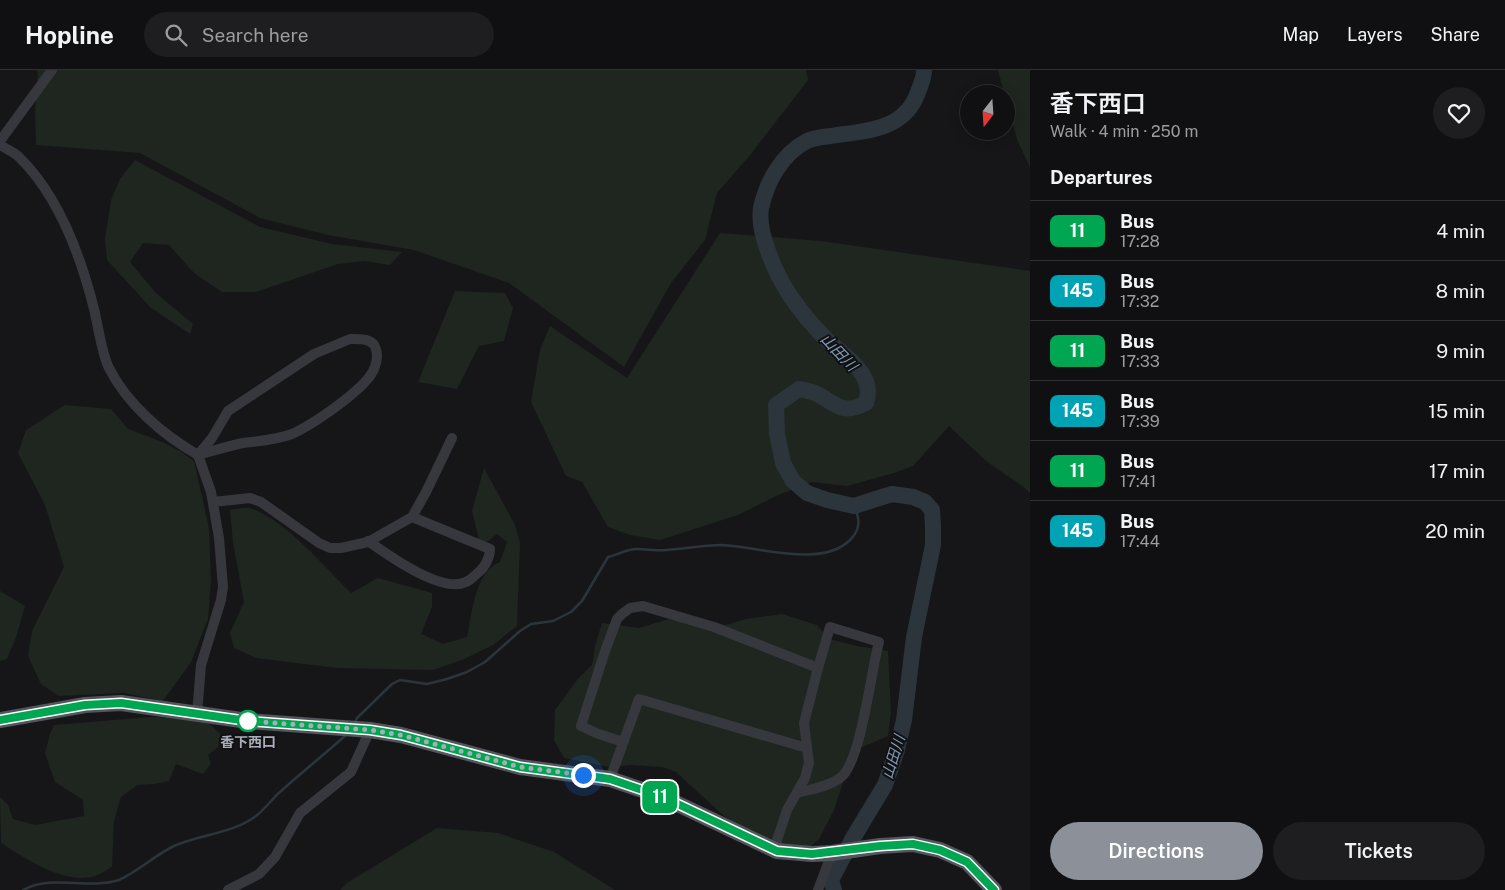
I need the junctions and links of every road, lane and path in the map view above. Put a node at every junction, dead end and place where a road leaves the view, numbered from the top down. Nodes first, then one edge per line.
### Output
1 (52, 70) edge
2 (0, 141) edge
3 (0, 145) edge
4 (452, 438) dead end
5 (198, 454) junction
6 (213, 502) junction
7 (412, 517) junction
8 (368, 541) junction
9 (818, 668) junction
10 (197, 714) junction
11 (0, 720) edge
12 (359, 729) junction
13 (623, 742) junction
14 (807, 748) junction
15 (610, 779) junction
16 (797, 793) junction
17 (777, 851) junction
18 (842, 851) junction
19 (228, 890) edge
20 (818, 890) edge
21 (994, 890) edge

1 - 2 street
3 - 5 street
4 - 7 street
5 - 5 street
5 - 6 street
6 - 8 street
6 - 10 street
7 - 8 street
7 - 8 street
9 - 13 street
9 - 14 street
9 - 16 street
10 - 11 main road
10 - 12 main road
12 - 15 main road
12 - 19 street
13 - 14 street
13 - 15 street
14 - 16 street
15 - 17 main road
16 - 17 street
17 - 18 main road
18 - 20 street
18 - 21 main road

